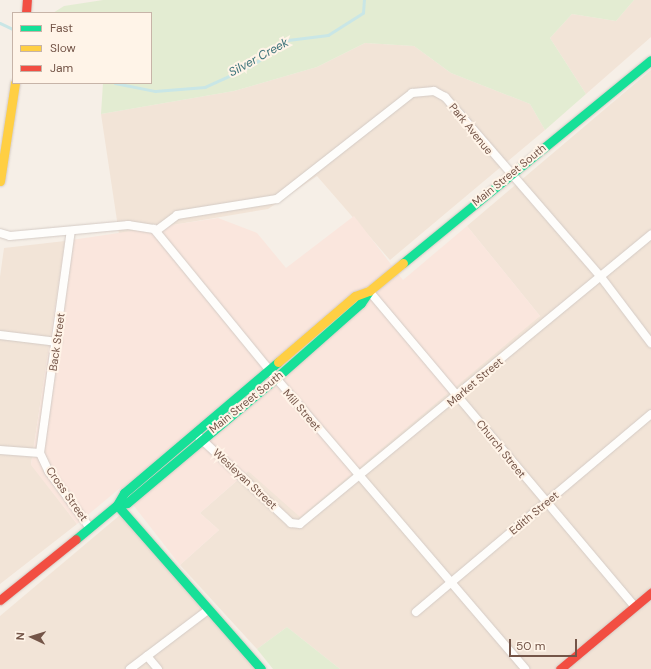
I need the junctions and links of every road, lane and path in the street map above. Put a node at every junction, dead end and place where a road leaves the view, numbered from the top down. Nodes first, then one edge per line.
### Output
1 (27, 0) edge
2 (26, 12) edge
3 (651, 60) edge
4 (15, 84) edge
5 (510, 174) junction
6 (0, 181) edge
7 (71, 231) junction
8 (156, 231) junction
9 (0, 233) edge
10 (651, 235) edge
11 (601, 277) junction
12 (369, 290) junction
13 (0, 335) edge
14 (58, 342) junction
15 (651, 343) edge
16 (269, 370) junction
17 (276, 378) junction
18 (458, 396) junction
19 (651, 414) edge
20 (198, 436) junction
21 (0, 450) edge
22 (40, 453) junction
23 (360, 476) junction
24 (546, 504) junction
25 (117, 505) junction
26 (296, 525) joint
27 (90, 528) junction
28 (449, 582) junction
29 (651, 592) edge
30 (0, 600) edge
31 (635, 607) junction
32 (208, 610) junction
33 (416, 612) dead end
34 (147, 656) junction
35 (130, 669) edge
36 (158, 669) edge
37 (260, 669) edge
38 (525, 669) edge
39 (560, 669) edge

1 - 2 main road
3 - 5 main road, Main Street South
4 - 6 main road
5 - 8 street, Park Avenue
5 - 11 street, Park Avenue
5 - 12 main road, Main Street South
7 - 8 street
7 - 9 street
7 - 14 street, Back Street
8 - 16 street, Mill Street
10 - 11 street, Market Street
11 - 15 street, Park Avenue
11 - 18 street, Market Street
12 - 16 main road, Main Street South
12 - 17 main road, Main Street South
12 - 18 street, Church Street
13 - 14 street
14 - 22 street, Back Street
16 - 17 street, Mill Street
16 - 20 main road, Main Street South
17 - 20 main road, Main Street South
17 - 23 street, Mill Street
18 - 23 street, Market Street
18 - 24 street, Church Street
19 - 24 street, Edith Street
20 - 25 main road, Main Street South
20 - 26 street, Wesleyan Street
21 - 22 street
22 - 27 street, Cross Street
23 - 26 street, Market Street
23 - 28 street, Mill Street
24 - 28 street, Edith Street
24 - 31 street, Church Street
25 - 27 main road, Main Street South
25 - 32 main road
27 - 30 main road, Main Street South
28 - 33 street, Edith Street
28 - 38 street, Mill Street
29 - 31 main road
31 - 39 main road
32 - 34 street
32 - 37 main road
34 - 35 street
34 - 36 street

